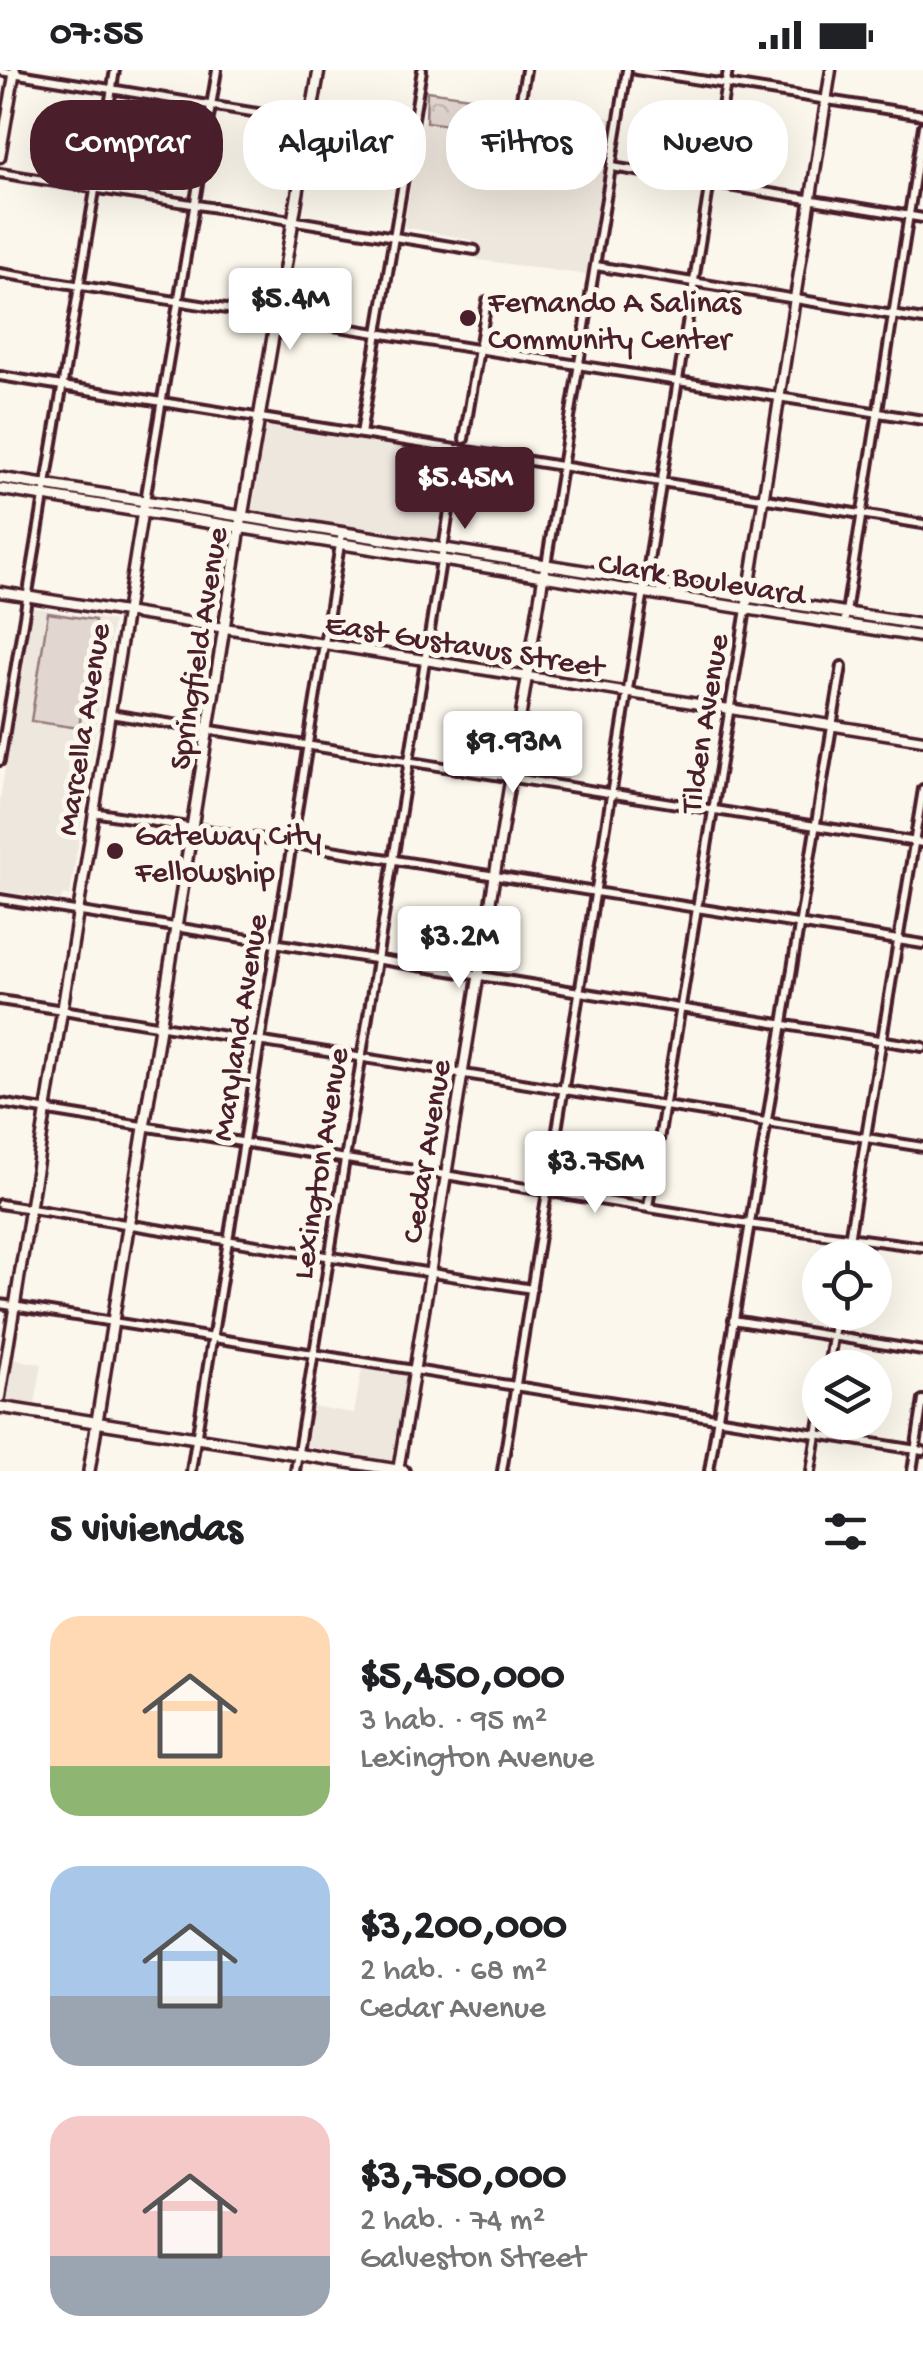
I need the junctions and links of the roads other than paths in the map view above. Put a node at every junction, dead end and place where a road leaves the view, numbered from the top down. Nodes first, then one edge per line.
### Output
1 (115, 70) edge
2 (217, 70) edge
3 (319, 70) edge
4 (422, 70) edge
5 (526, 70) edge
6 (627, 70) edge
7 (636, 70) edge
8 (728, 70) edge
9 (830, 70) edge
10 (0, 71) edge
11 (15, 72) edge
12 (726, 84) junction
13 (112, 87) junction
14 (521, 98) dead end
15 (110, 100) edge
16 (188, 100) edge
17 (213, 100) edge
18 (314, 100) edge
19 (417, 100) edge
20 (723, 100) edge
21 (826, 100) junction
22 (923, 116) edge
23 (923, 126) edge
24 (0, 158) edge
25 (612, 167) junction
26 (627, 170) edge
27 (0, 173) edge
28 (30, 178) edge
29 (95, 190) edge
30 (108, 190) edge
31 (197, 190) edge
32 (299, 190) edge
33 (402, 190) edge
34 (709, 190) edge
35 (748, 190) edge
36 (810, 200) junction
37 (195, 204) junction
38 (909, 216) junction
39 (923, 218) edge
40 (294, 220) junction
41 (394, 236) junction
42 (475, 250) dead end
43 (596, 266) junction
44 (0, 273) edge
45 (694, 284) junction
46 (78, 287) junction
47 (794, 300) junction
48 (487, 301) dead end
49 (178, 302) junction
50 (893, 315) junction
51 (276, 318) junction
52 (923, 320) edge
53 (377, 335) junction
54 (479, 350) junction
55 (578, 365) junction
56 (0, 376) edge
57 (678, 381) junction
58 (62, 386) junction
59 (779, 397) junction
60 (162, 402) junction
61 (878, 413) junction
62 (259, 418) junction
63 (923, 420) edge
64 (362, 434) junction
65 (464, 439) dead end
66 (459, 449) junction
67 (562, 466) junction
68 (0, 478) edge
69 (662, 482) junction
70 (0, 488) edge
71 (44, 490) junction
72 (763, 498) junction
73 (146, 501) junction
74 (141, 512) junction
75 (862, 514) junction
76 (242, 516) junction
77 (923, 524) edge
78 (240, 528) junction
79 (342, 532) junction
80 (340, 544) junction
81 (444, 548) junction
82 (442, 560) junction
83 (546, 565) junction
84 (544, 577) junction
85 (646, 581) junction
86 (0, 592) edge
87 (645, 593) junction
88 (26, 596) junction
89 (748, 597) junction
90 (746, 609) junction
91 (124, 613) junction
92 (846, 613) junction
93 (844, 625) junction
94 (923, 625) edge
95 (224, 629) junction
96 (923, 637) edge
97 (324, 646) junction
98 (425, 662) junction
99 (842, 666) dead end
100 (527, 678) junction
101 (0, 692) edge
102 (10, 694) junction
103 (628, 694) junction
104 (729, 710) junction
105 (108, 714) junction
106 (832, 726) junction
107 (207, 730) junction
108 (923, 740) edge
109 (307, 745) junction
110 (0, 761) edge
111 (408, 762) junction
112 (510, 778) junction
113 (923, 789) edge
114 (612, 794) junction
115 (713, 810) junction
116 (93, 812) junction
117 (814, 826) junction
118 (192, 828) junction
119 (919, 842) edge
120 (292, 843) junction
121 (392, 859) junction
122 (494, 876) junction
123 (596, 892) junction
124 (0, 899) edge
125 (697, 908) junction
126 (77, 910) junction
127 (798, 924) junction
128 (176, 926) junction
129 (898, 940) junction
130 (276, 942) junction
131 (923, 944) edge
132 (376, 959) junction
133 (478, 975) junction
134 (580, 992) junction
135 (0, 1000) edge
136 (681, 1009) junction
137 (60, 1010) junction
138 (780, 1024) junction
139 (160, 1026) junction
140 (260, 1040) junction
141 (881, 1041) junction
142 (923, 1046) edge
143 (360, 1058) junction
144 (462, 1074) junction
145 (564, 1091) junction
146 (0, 1103) edge
147 (665, 1107) junction
148 (45, 1111) junction
149 (764, 1122) junction
150 (144, 1126) junction
151 (864, 1138) junction
152 (244, 1141) junction
153 (923, 1148) edge
154 (344, 1157) junction
155 (445, 1174) junction
156 (548, 1190) junction
157 (0, 1204) edge
158 (648, 1206) junction
159 (30, 1209) junction
160 (748, 1224) junction
161 (128, 1225) junction
162 (849, 1237) junction
163 (849, 1240) edge
164 (227, 1241) junction
165 (923, 1247) edge
166 (328, 1257) junction
167 (429, 1273) junction
168 (532, 1290) junction
169 (0, 1304) edge
170 (14, 1307) junction
171 (733, 1320) junction
172 (112, 1324) junction
173 (834, 1330) edge
174 (833, 1336) junction
175 (212, 1340) junction
176 (831, 1350) edge
177 (923, 1351) edge
178 (312, 1356) junction
179 (414, 1372) junction
180 (516, 1387) junction
181 (0, 1398) edge
182 (923, 1400) edge
183 (0, 1407) edge
184 (717, 1419) junction
185 (97, 1422) junction
186 (802, 1432) edge
187 (196, 1438) junction
188 (816, 1440) edge
189 (853, 1440) edge
190 (919, 1451) edge
191 (298, 1454) junction
192 (89, 1471) edge
193 (191, 1471) edge
194 (295, 1471) edge
195 (400, 1471) edge
196 (502, 1471) edge
197 (709, 1471) edge
198 (812, 1471) edge
199 (912, 1471) edge

1 - 13 street
2 - 17 street, Marcella Avenue
3 - 18 main road, Springfield Avenue
4 - 19 street
5 - 14 street
6 - 25 street, Cedar Avenue
7 - 12 street
8 - 12 street
9 - 21 street, Tilden Avenue
10 - 11 street
11 - 13 street
11 - 24 street
12 - 20 street
12 - 21 street
13 - 15 street
13 - 16 street
21 - 22 street
21 - 36 street, Tilden Avenue
23 - 38 street
25 - 26 street
25 - 43 street, Cedar Avenue
27 - 28 street
29 - 46 street
30 - 37 street
31 - 37 street, Marcella Avenue
32 - 40 main road, Springfield Avenue
33 - 41 street
34 - 45 street
35 - 36 street
36 - 38 street
36 - 47 street, Tilden Avenue
37 - 40 street
37 - 49 street, Marcella Avenue
38 - 39 street
38 - 50 street
40 - 41 street
40 - 51 main road, Springfield Avenue
41 - 42 street
41 - 53 street
43 - 45 street
43 - 55 street, Cedar Avenue
44 - 46 street
45 - 47 street
45 - 57 street
46 - 49 street
46 - 58 street
47 - 50 street
47 - 59 street, Tilden Avenue
48 - 54 street
49 - 51 street
49 - 60 street, Marcella Avenue
50 - 52 street
50 - 61 street
51 - 53 street
51 - 62 main road, Springfield Avenue
53 - 54 street
53 - 64 street
54 - 55 street
54 - 65 street
55 - 57 street
55 - 67 street, Cedar Avenue
56 - 58 street
57 - 59 street
57 - 69 street
58 - 60 street
58 - 71 street
59 - 61 street
59 - 72 street, Tilden Avenue
60 - 62 street
60 - 73 street, Marcella Avenue
61 - 63 street
61 - 75 street
62 - 64 street
62 - 76 main road, Springfield Avenue
64 - 66 street
66 - 67 street
66 - 81 street, Lexington Avenue
67 - 69 street
67 - 83 street, Cedar Avenue
68 - 71 main road, Clark Boulevard
69 - 72 street
69 - 85 street
70 - 71 main road, Clark Boulevard
71 - 73 main road, Clark Boulevard
71 - 74 main road, Clark Boulevard
71 - 88 street
72 - 75 street
72 - 89 street, Tilden Avenue
73 - 74 street, Marcella Avenue
73 - 76 main road, Clark Boulevard
74 - 78 main road, Clark Boulevard
74 - 91 street, Marcella Avenue
75 - 77 street
75 - 92 street
76 - 78 main road, Springfield Avenue
76 - 79 main road, Clark Boulevard
78 - 80 main road, Clark Boulevard
78 - 95 main road, Springfield Avenue
79 - 80 street, Maryland Avenue
79 - 81 main road, Clark Boulevard
80 - 82 main road, Clark Boulevard
80 - 97 street, Maryland Avenue
81 - 82 street, Lexington Avenue
81 - 83 main road, Clark Boulevard
82 - 84 main road, Clark Boulevard
82 - 98 street, Lexington Avenue
83 - 84 street, Cedar Avenue
83 - 85 main road, Clark Boulevard
84 - 87 main road, Clark Boulevard
84 - 100 street, Cedar Avenue
85 - 87 street
85 - 89 main road, Clark Boulevard
86 - 88 street, East Gustavus Street
87 - 90 main road, Clark Boulevard
87 - 103 street
88 - 91 street, East Gustavus Street
88 - 102 street
89 - 90 street, Tilden Avenue
89 - 92 main road, Clark Boulevard
90 - 93 main road, Clark Boulevard
90 - 104 street, Tilden Avenue
91 - 95 street, East Gustavus Street
91 - 105 street, Marcella Avenue
92 - 93 street
92 - 94 main road, Clark Boulevard
93 - 96 main road, Clark Boulevard
95 - 97 street, East Gustavus Street
95 - 107 main road, Springfield Avenue
97 - 98 street, East Gustavus Street
97 - 109 street, Maryland Avenue
98 - 100 street, East Gustavus Street
98 - 111 street, Lexington Avenue
99 - 106 street
100 - 103 street, East Gustavus Street
100 - 112 street, Cedar Avenue
101 - 102 street
102 - 110 street
103 - 104 street, East Gustavus Street
103 - 114 street
104 - 106 street, East Gustavus Street
104 - 115 street, Tilden Avenue
105 - 107 street
105 - 116 street, Marcella Avenue
106 - 108 street, East Gustavus Street
106 - 117 street
107 - 109 street
107 - 118 main road, Springfield Avenue
109 - 111 street
109 - 120 street, Maryland Avenue
111 - 112 street
111 - 121 street, Lexington Avenue
112 - 114 street
112 - 122 street, Cedar Avenue
113 - 119 street
114 - 115 street
114 - 123 street
115 - 117 street
115 - 125 street, Tilden Avenue
116 - 118 street
116 - 126 street, Marcella Avenue
117 - 119 street
117 - 127 street
118 - 120 street
118 - 128 main road, Springfield Avenue
119 - 129 street
120 - 121 street
120 - 130 street, Maryland Avenue
121 - 122 street
121 - 132 street, Lexington Avenue
122 - 123 street
122 - 133 street, Cedar Avenue
123 - 125 street
123 - 134 street
124 - 126 street
125 - 127 street
125 - 136 street, Tilden Avenue
126 - 128 street
126 - 137 street, Marcella Avenue
127 - 129 street
127 - 138 street
128 - 130 street
128 - 139 main road, Springfield Avenue
129 - 131 street
129 - 141 street
130 - 132 street
130 - 140 street, Maryland Avenue
132 - 133 street
132 - 143 street, Lexington Avenue
133 - 134 street
133 - 144 street, Cedar Avenue
134 - 136 street
134 - 145 street
135 - 137 street
136 - 138 street
136 - 147 street, Tilden Avenue
137 - 139 street
137 - 148 street, Marcella Avenue
138 - 141 street
138 - 149 street
139 - 140 street
139 - 150 main road, Springfield Avenue
140 - 143 street
140 - 152 street, Maryland Avenue
141 - 142 street
141 - 151 street
143 - 144 street
143 - 154 street, Lexington Avenue
144 - 145 street
144 - 155 street, Cedar Avenue
145 - 147 street
145 - 156 street
146 - 148 street
147 - 149 street
147 - 158 street, Tilden Avenue
148 - 150 street
148 - 159 street, Marcella Avenue
149 - 151 street
149 - 160 street
150 - 152 street
150 - 161 main road, Springfield Avenue
151 - 153 street
151 - 162 street
152 - 154 street
152 - 164 street, Maryland Avenue
154 - 155 street
154 - 166 street, Lexington Avenue
155 - 156 street
155 - 167 street, Cedar Avenue
156 - 158 street
156 - 168 street
157 - 159 street
158 - 160 street
159 - 161 street
159 - 170 street, Marcella Avenue
160 - 162 street
160 - 171 street
161 - 164 street
161 - 172 main road, Springfield Avenue
162 - 163 street
162 - 165 street
164 - 166 street
164 - 175 street, Maryland Avenue
166 - 167 street
166 - 178 street, Lexington Avenue
167 - 168 street
167 - 179 street, Cedar Avenue
168 - 180 street
169 - 170 street
170 - 172 street
170 - 181 street, Marcella Avenue
171 - 174 street
171 - 184 street
172 - 175 street
172 - 185 main road, Springfield Avenue
173 - 174 street
174 - 176 street
174 - 177 street
175 - 178 street
175 - 187 street, Maryland Avenue
178 - 179 street
178 - 191 street, Lexington Avenue
179 - 180 street
179 - 195 street, Cedar Avenue
180 - 184 street
180 - 196 street
182 - 190 street
183 - 185 main road
184 - 186 street
184 - 197 street
185 - 187 main road
185 - 192 main road, Springfield Avenue
187 - 191 main road
187 - 193 street, Maryland Avenue
188 - 198 street
189 - 190 street
190 - 199 street
191 - 194 street, Lexington Avenue
191 - 195 main road

